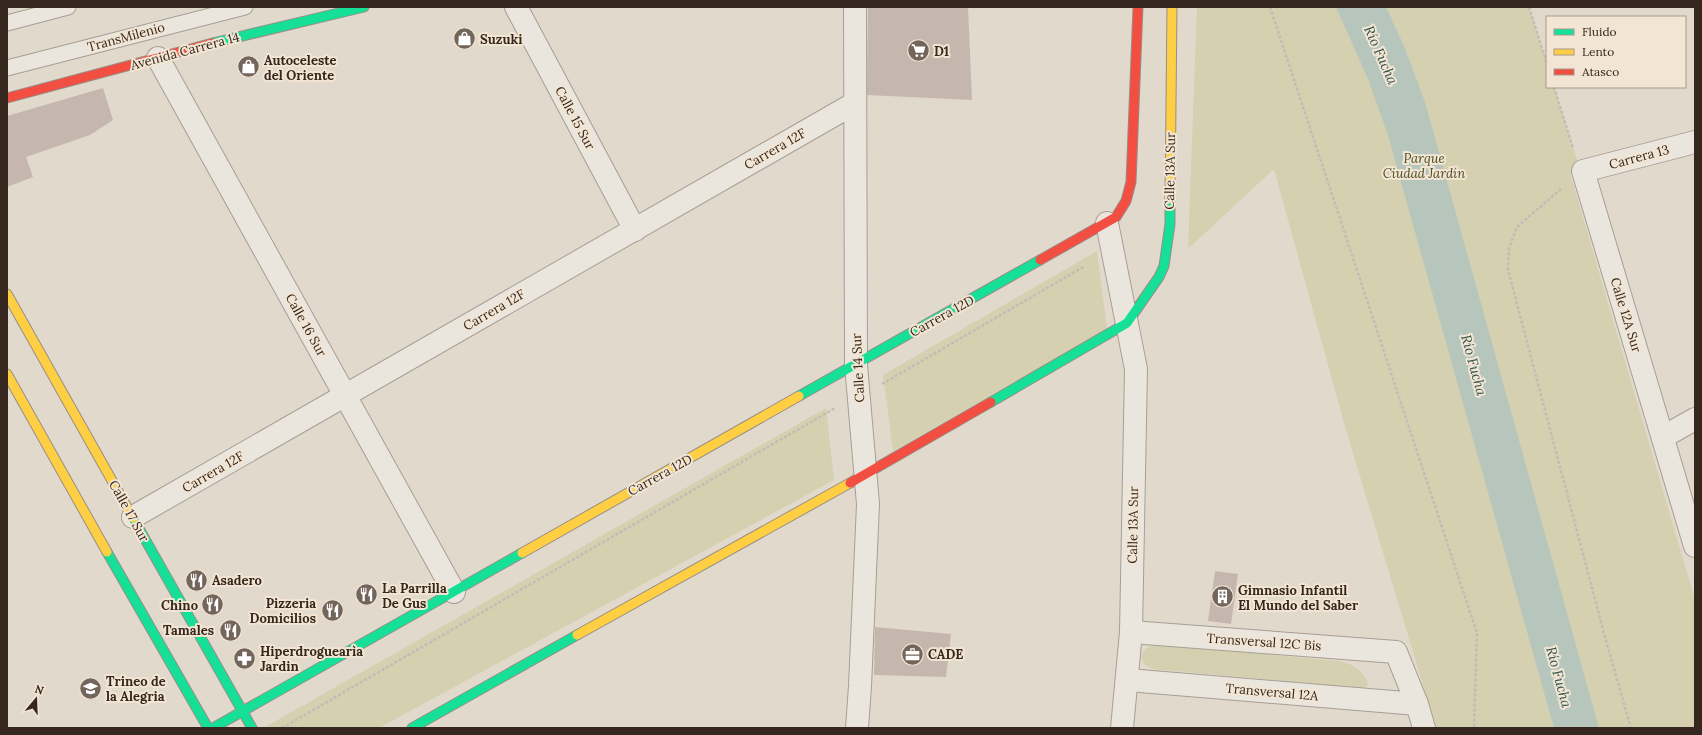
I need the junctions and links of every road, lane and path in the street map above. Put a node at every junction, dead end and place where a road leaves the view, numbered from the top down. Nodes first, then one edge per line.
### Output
1 (68, 7) edge
2 (245, 7) edge
3 (364, 7) edge
4 (516, 7) edge
5 (855, 7) edge
6 (1138, 7) edge
7 (1172, 7) edge
8 (1270, 7) edge
9 (1529, 7) edge
10 (7, 23) edge
11 (158, 58) junction
12 (1546, 61) edge
13 (7, 68) edge
14 (1554, 88) edge
15 (7, 98) edge
16 (855, 104) junction
17 (1695, 142) edge
18 (1583, 171) junction
19 (1108, 223) junction
20 (635, 230) junction
21 (1089, 264) dead end
22 (7, 294) edge
23 (1127, 323) junction
24 (856, 365) junction
25 (7, 374) edge
26 (859, 395) junction
27 (345, 396) junction
28 (1695, 419) edge
29 (1663, 437) junction
30 (866, 474) junction
31 (133, 517) junction
32 (1695, 546) edge
33 (454, 592) junction
34 (1131, 632) junction
35 (1128, 680) junction
36 (1417, 704) junction
37 (242, 711) junction
38 (208, 728) edge
39 (213, 728) edge
40 (252, 728) edge
41 (282, 728) edge
42 (412, 728) edge
43 (857, 728) edge
44 (1122, 728) edge
45 (1424, 728) edge
46 (1474, 728) edge
47 (1631, 728) edge

1 - 10 lane
2 - 13 lane, TransMilenio
3 - 11 street, Avenida Carrera 14
4 - 20 street, Calle 15 Sur
5 - 16 street, Calle 14 Sur
6 - 19 street
7 - 23 street, Calle 13A Sur
8 - 46 path
9 - 12 path
11 - 15 street, Avenida Carrera 14
11 - 27 street, Calle 16 Sur
14 - 18 path
16 - 20 street, Carrera 12F
16 - 24 street, Calle 14 Sur
17 - 18 street, Carrera 13
18 - 29 street, Calle 12A Sur
18 - 47 path
19 - 23 street, Calle 13A Sur
19 - 24 street, Carrera 12D
20 - 27 street, Carrera 12F
21 - 26 path
22 - 31 street, Calle 17 Sur
23 - 30 street
23 - 34 street, Calle 13A Sur
24 - 26 street, Calle 14 Sur
24 - 33 street, Carrera 12D
25 - 38 street
26 - 30 street, Calle 14 Sur
26 - 41 path
27 - 31 street, Carrera 12F
27 - 33 street, Calle 16 Sur
28 - 29 street
29 - 32 street, Calle 12A Sur
30 - 42 street
30 - 43 street, Calle 14 Sur
31 - 37 street, Calle 17 Sur
33 - 37 street, Carrera 12D
34 - 35 street, Calle 13A Sur
34 - 36 street, Transversal 12C Bis
35 - 36 street, Transversal 12A
35 - 44 street, Calle 13A Sur
36 - 45 street
37 - 39 street, Carrera 12D
37 - 40 street, Calle 17 Sur

